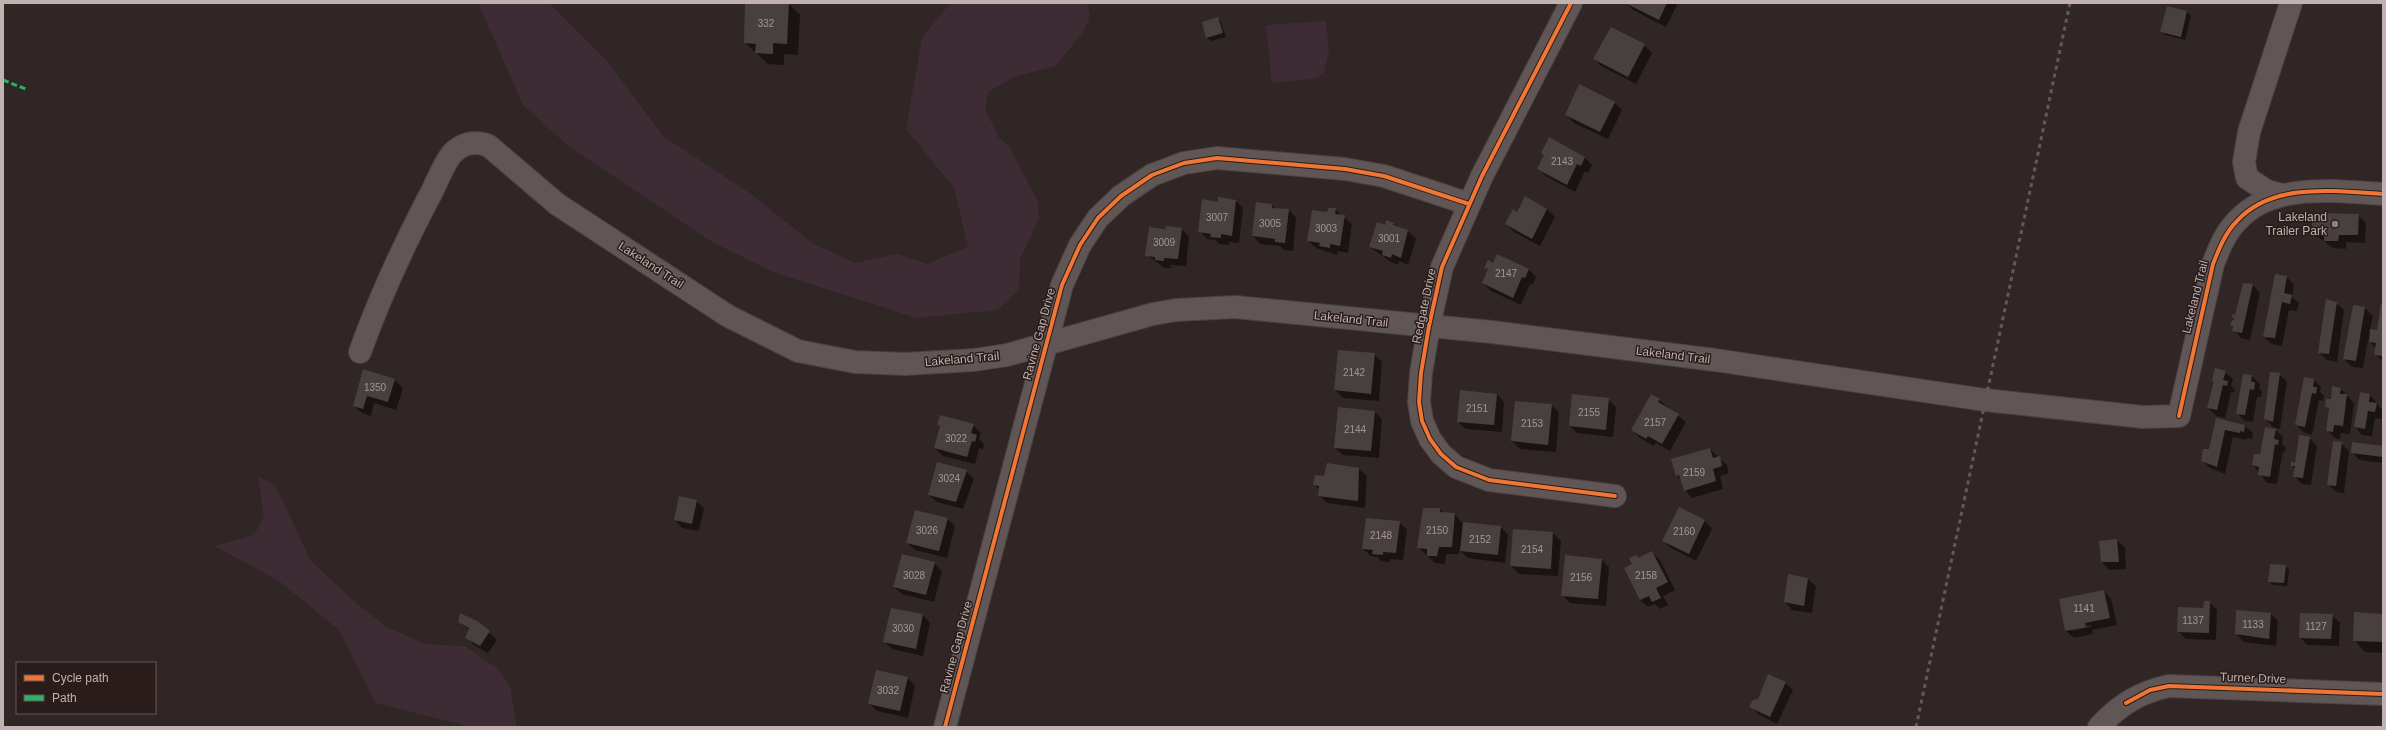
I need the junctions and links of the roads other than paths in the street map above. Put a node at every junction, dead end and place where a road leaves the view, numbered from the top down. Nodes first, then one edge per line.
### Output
1 (1572, 3) edge
2 (2291, 3) edge
3 (2383, 194) edge
4 (2282, 195) junction
5 (1469, 204) junction
6 (1429, 326) junction
7 (1047, 343) junction
8 (360, 352) dead end
9 (1615, 496) dead end
10 (2383, 694) edge
11 (945, 727) edge
12 (2100, 727) edge

1 - 5 street, Redgate Drive
2 - 4 street
3 - 4 street, Lakeland Trail
4 - 6 street, Lakeland Trail
5 - 6 street, Redgate Drive
5 - 7 street, Ravine Gap Drive
6 - 7 street, Lakeland Trail
6 - 9 street, Redgate Drive
7 - 8 street, Lakeland Trail
7 - 11 street, Ravine Gap Drive
10 - 12 street, Turner Drive

